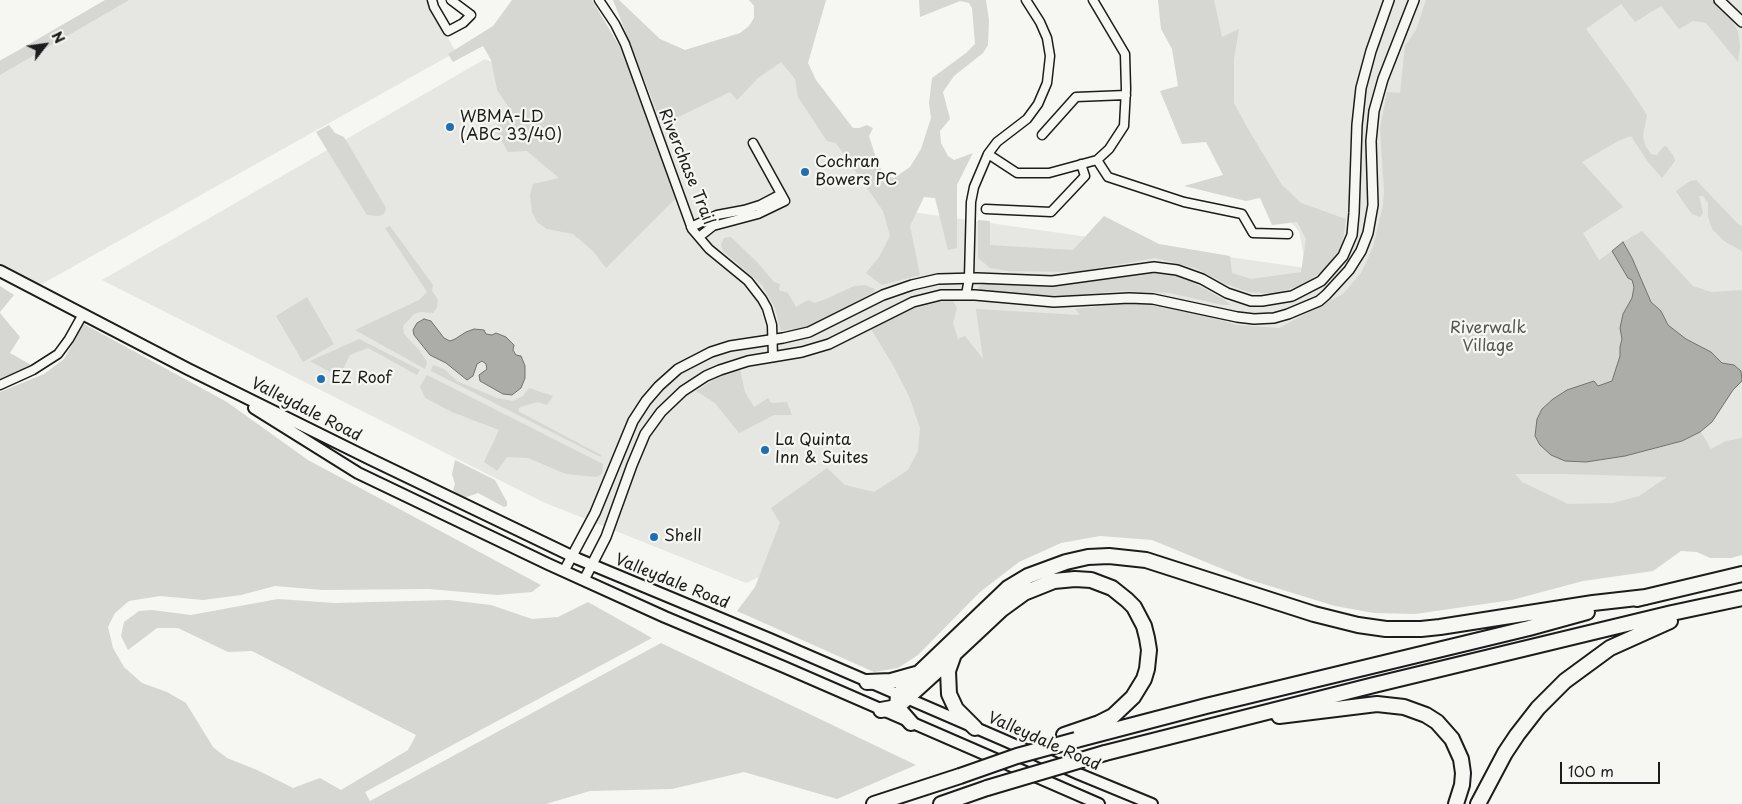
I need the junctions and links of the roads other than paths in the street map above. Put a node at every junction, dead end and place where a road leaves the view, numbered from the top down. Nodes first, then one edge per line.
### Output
1 (432, 0) edge
2 (451, 0) edge
3 (600, 0) edge
4 (1026, 0) edge
5 (1093, 0) edge
6 (1389, 0) edge
7 (1414, 0) edge
8 (1719, 0) edge
9 (1742, 22) edge
10 (1126, 95) junction
11 (1042, 134) dead end
12 (753, 143) dead end
13 (988, 154) junction
14 (1097, 160) junction
15 (1081, 164) junction
16 (783, 197) junction
17 (986, 209) dead end
18 (691, 227) junction
19 (1288, 234) dead end
20 (699, 237) junction
21 (0, 271) edge
22 (969, 278) junction
23 (966, 295) junction
24 (83, 314) junction
25 (774, 340) junction
26 (773, 357) junction
27 (188, 369) junction
28 (0, 385) edge
29 (572, 556) junction
30 (592, 565) junction
31 (564, 571) junction
32 (1742, 574) edge
33 (584, 580) junction
34 (1646, 597) junction
35 (1742, 598) edge
36 (1700, 608) junction
37 (954, 654) junction
38 (919, 673) junction
39 (867, 682) junction
40 (901, 700) junction
41 (881, 710) junction
42 (1246, 717) junction
43 (911, 723) junction
44 (975, 728) junction
45 (1072, 737) junction
46 (1485, 797) edge
47 (874, 804) edge
48 (941, 804) edge
49 (1099, 804) edge
50 (1152, 804) edge
51 (1456, 804) edge
52 (1478, 804) edge

1 - 2 street
3 - 18 street, Riverchase Trail
4 - 13 street
5 - 10 street
6 - 22 street
7 - 23 street
8 - 9 street
10 - 11 street
10 - 14 street
12 - 16 street
13 - 15 street
13 - 22 street
14 - 15 street
14 - 19 street
15 - 17 street
16 - 18 street
16 - 20 street
18 - 20 street, Riverchase Trail
20 - 25 street, Riverchase Trail
21 - 24 main road, Valleydale Road
22 - 23 street
22 - 25 street
23 - 26 street
24 - 27 main road, Valleydale Road
24 - 28 street
25 - 26 street, Riverchase Trail
25 - 29 street
26 - 30 street
27 - 29 main road, Valleydale Road
27 - 31 main road, Valleydale Road
29 - 30 main road, Valleydale Road
29 - 31 street
30 - 33 street
30 - 39 main road, Valleydale Road
31 - 33 main road, Valleydale Road
32 - 34 highway
33 - 41 main road, Valleydale Road
34 - 38 highway
34 - 45 highway
35 - 36 highway
36 - 42 highway
36 - 46 highway
37 - 40 highway
37 - 44 highway
37 - 45 highway
38 - 39 highway
38 - 40 highway
39 - 40 main road, Valleydale Road
40 - 41 highway
40 - 43 highway
40 - 44 main road, Valleydale Road
41 - 43 main road, Valleydale Road
42 - 48 highway, bridge
42 - 51 highway
43 - 49 main road, Valleydale Road
44 - 50 main road, Valleydale Road
45 - 47 highway, bridge
46 - 52 highway

